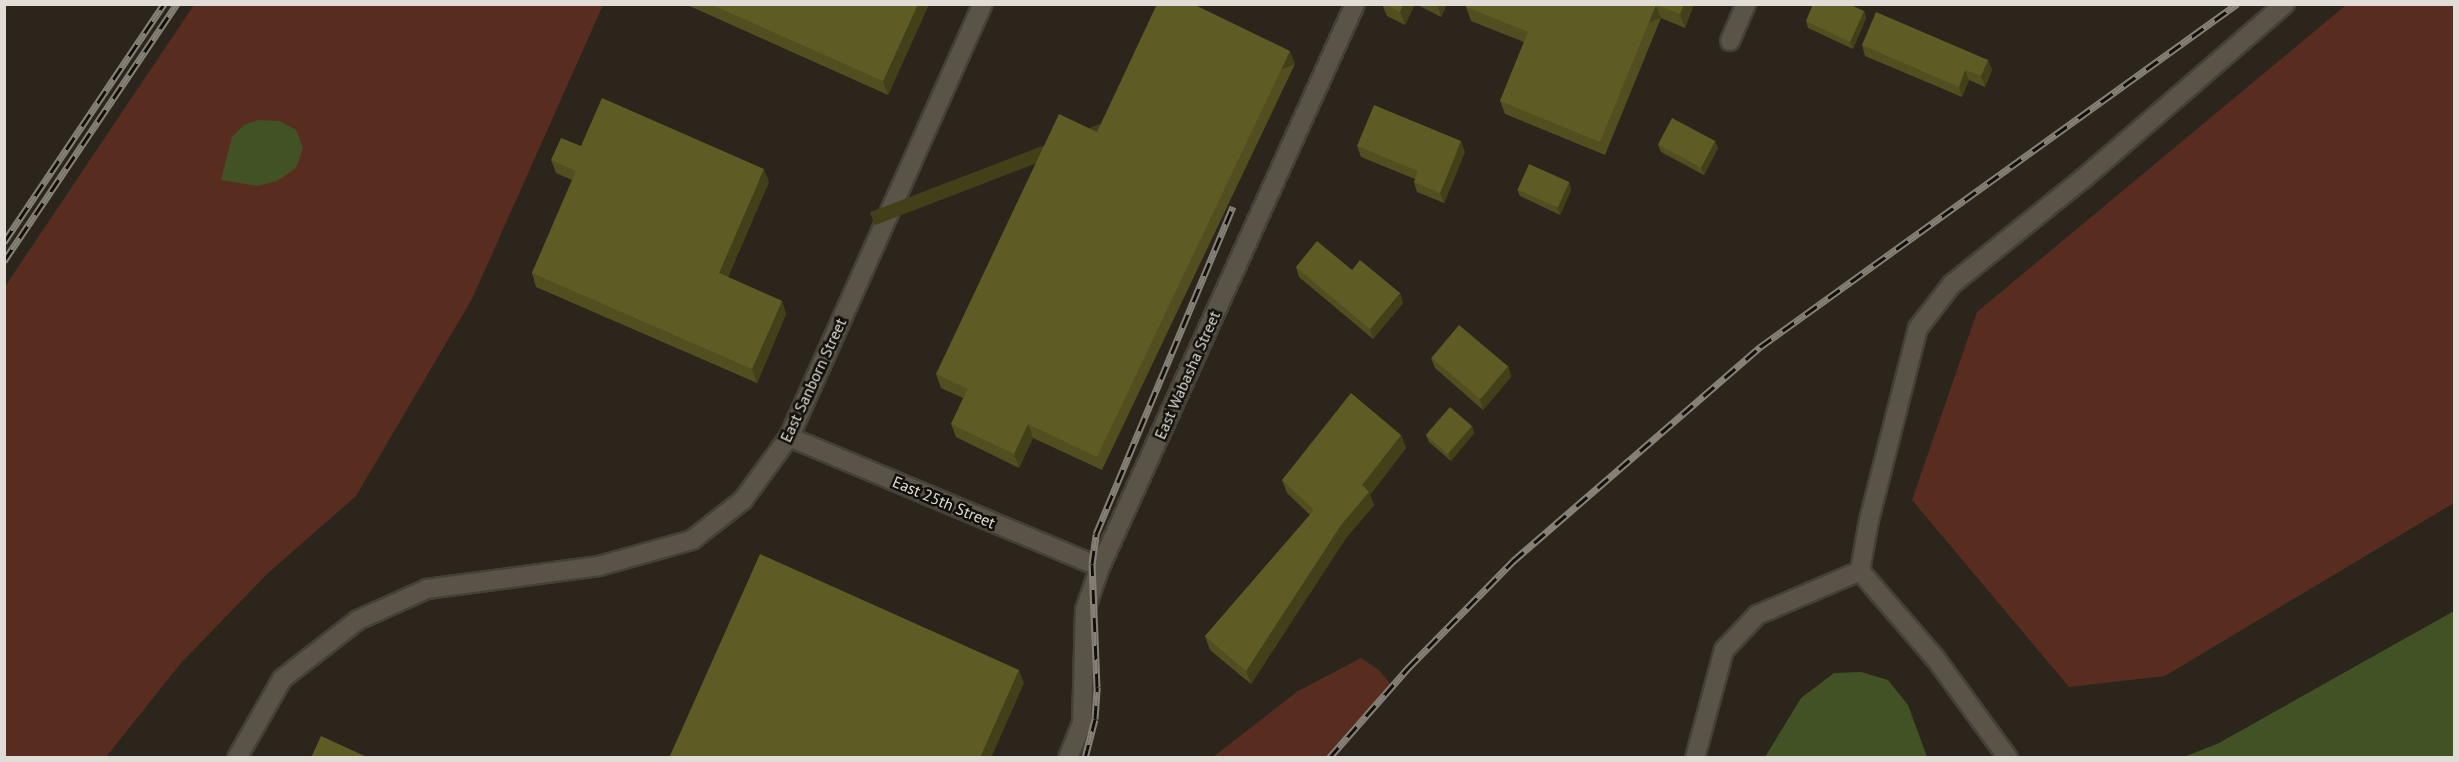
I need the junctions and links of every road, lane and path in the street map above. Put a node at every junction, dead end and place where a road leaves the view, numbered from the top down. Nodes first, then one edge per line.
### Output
1 (983, 4) edge
2 (1355, 4) edge
3 (1746, 4) edge
4 (2285, 4) edge
5 (1730, 40) dead end
6 (789, 437) junction
7 (1100, 567) junction
8 (1860, 571) junction
9 (237, 758) edge
10 (1068, 758) edge
11 (1695, 758) edge
12 (2008, 758) edge

1 - 6 street, East Sanborn Street
2 - 7 street, East Wabasha Street
3 - 5 street
4 - 8 street
6 - 7 street, East 25th Street
6 - 9 street, East Sanborn Street
7 - 10 street, East Wabasha Street
8 - 11 street
8 - 12 street

